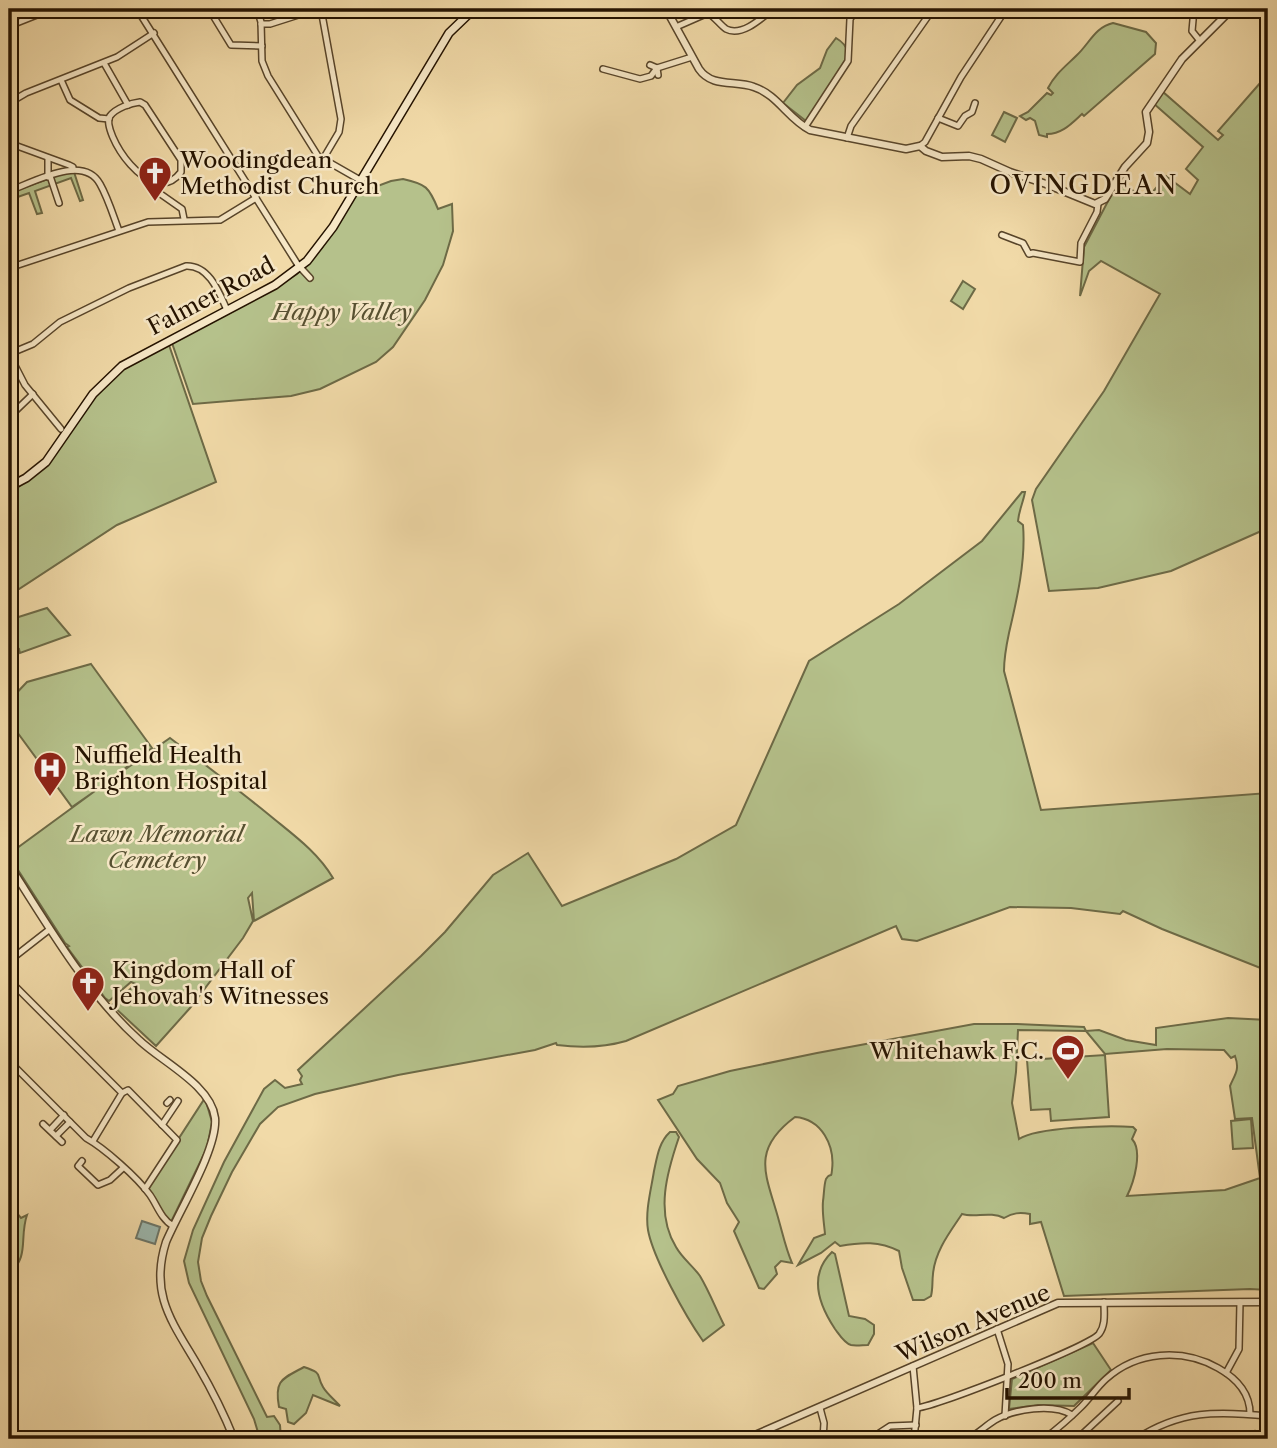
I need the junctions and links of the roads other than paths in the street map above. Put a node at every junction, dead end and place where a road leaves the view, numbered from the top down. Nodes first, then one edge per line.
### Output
1 (52, 9) edge
2 (137, 9) edge
3 (257, 9) edge
4 (319, 9) edge
5 (474, 9) edge
6 (666, 9) edge
7 (773, 9) edge
8 (857, 9) edge
9 (933, 9) edge
10 (1006, 9) edge
11 (1194, 9) edge
12 (1232, 9) edge
13 (213, 11) edge
14 (302, 11) edge
15 (261, 24) junction
16 (9, 26) edge
17 (676, 27) junction
18 (154, 33) junction
19 (1200, 41) junction
20 (262, 46) junction
21 (692, 57) junction
22 (104, 63) junction
23 (650, 65) dead end
24 (603, 69) dead end
25 (658, 71) junction
26 (61, 79) junction
27 (9, 103) edge
28 (975, 103) dead end
29 (128, 105) junction
30 (938, 118) junction
31 (109, 119) junction
32 (805, 127) junction
33 (847, 138) junction
34 (9, 143) edge
35 (920, 146) junction
36 (48, 158) junction
37 (323, 159) junction
38 (73, 170) junction
39 (49, 176) junction
40 (360, 180) junction
41 (152, 188) dead end
42 (9, 191) edge
43 (256, 198) junction
44 (60, 203) dead end
45 (1098, 204) junction
46 (184, 219) junction
47 (118, 231) junction
48 (1002, 235) dead end
49 (300, 267) junction
50 (9, 268) edge
51 (310, 278) dead end
52 (227, 310) junction
53 (9, 354) edge
54 (15, 368) junction
55 (9, 372) edge
56 (33, 394) junction
57 (9, 417) edge
58 (61, 429) dead end
59 (9, 488) edge
60 (9, 865) edge
61 (19, 881) junction
62 (9, 889) edge
63 (50, 929) junction
64 (9, 961) edge
65 (9, 980) edge
66 (9, 1061) edge
67 (122, 1093) junction
68 (178, 1101) dead end
69 (167, 1102) dead end
70 (173, 1107) junction
71 (64, 1115) junction
72 (70, 1122) junction
73 (43, 1124) dead end
74 (162, 1125) junction
75 (50, 1130) junction
76 (55, 1136) junction
77 (93, 1141) junction
78 (62, 1142) dead end
79 (77, 1166) dead end
80 (123, 1168) junction
81 (98, 1185) junction
82 (145, 1189) junction
83 (94, 1193) dead end
84 (173, 1226) junction
85 (1104, 1302) junction
86 (1240, 1302) junction
87 (1268, 1302) edge
88 (997, 1329) junction
89 (913, 1366) junction
90 (1226, 1373) junction
91 (1009, 1376) junction
92 (1116, 1406) dead end
93 (820, 1408) junction
94 (917, 1408) junction
95 (1250, 1414) junction
96 (1072, 1415) junction
97 (1004, 1416) junction
98 (1268, 1416) edge
99 (916, 1425) junction
100 (1145, 1437) edge
101 (234, 1439) edge
102 (746, 1439) edge
103 (823, 1439) edge
104 (870, 1439) edge
105 (914, 1439) edge
106 (967, 1439) edge
107 (1044, 1439) edge
108 (1077, 1439) edge
109 (1136, 1439) edge

1 - 16 street
2 - 18 street
3 - 15 street
4 - 14 street
4 - 37 street
5 - 40 main road, Falmer Road
6 - 17 street
7 - 17 street
8 - 32 street
9 - 33 street
10 - 30 street
11 - 19 street
12 - 19 street
13 - 20 street
14 - 15 street
15 - 20 street
17 - 21 street
18 - 22 street
18 - 43 street
19 - 45 street
20 - 37 street
21 - 25 street
21 - 32 street
22 - 26 street
22 - 29 street
23 - 25 street
24 - 25 street
26 - 27 street
26 - 31 street
28 - 30 street
29 - 31 street
29 - 31 street
30 - 35 street
32 - 33 street
33 - 35 street
34 - 36 street
35 - 45 street
36 - 38 street
36 - 39 street
37 - 40 street
38 - 39 street
38 - 47 street
39 - 42 street
39 - 44 street
40 - 49 main road, Falmer Road
41 - 46 street
43 - 46 street
43 - 49 street
45 - 48 street
46 - 47 street
47 - 50 street
49 - 51 street
49 - 52 main road, Falmer Road
52 - 53 street
52 - 59 main road, Falmer Road
53 - 54 street
54 - 55 street
54 - 56 street
56 - 57 street
56 - 58 street
60 - 61 street
61 - 62 street
61 - 63 street
63 - 64 street
63 - 84 street
65 - 67 street
66 - 71 street
67 - 74 street
67 - 77 street
68 - 70 street
69 - 70 street
70 - 74 street
71 - 72 street
71 - 75 street
72 - 76 street
72 - 77 street
73 - 75 street
74 - 82 street
75 - 76 street
76 - 78 street
77 - 80 street
79 - 81 street
80 - 81 street
80 - 82 street
81 - 83 street
82 - 84 street
84 - 101 street
85 - 86 street, Wilson Avenue
85 - 88 street, Wilson Avenue
85 - 91 street
86 - 87 street, Wilson Avenue
86 - 90 street
88 - 89 street, Wilson Avenue
88 - 91 street
89 - 93 street, Wilson Avenue
89 - 94 street
90 - 95 street
90 - 96 street
91 - 94 street
91 - 97 street
92 - 108 street
93 - 102 street, Wilson Avenue
93 - 103 street
94 - 99 street
95 - 98 street
95 - 100 street
96 - 97 street
96 - 107 street
97 - 106 street
99 - 104 street
99 - 105 street
100 - 109 street

